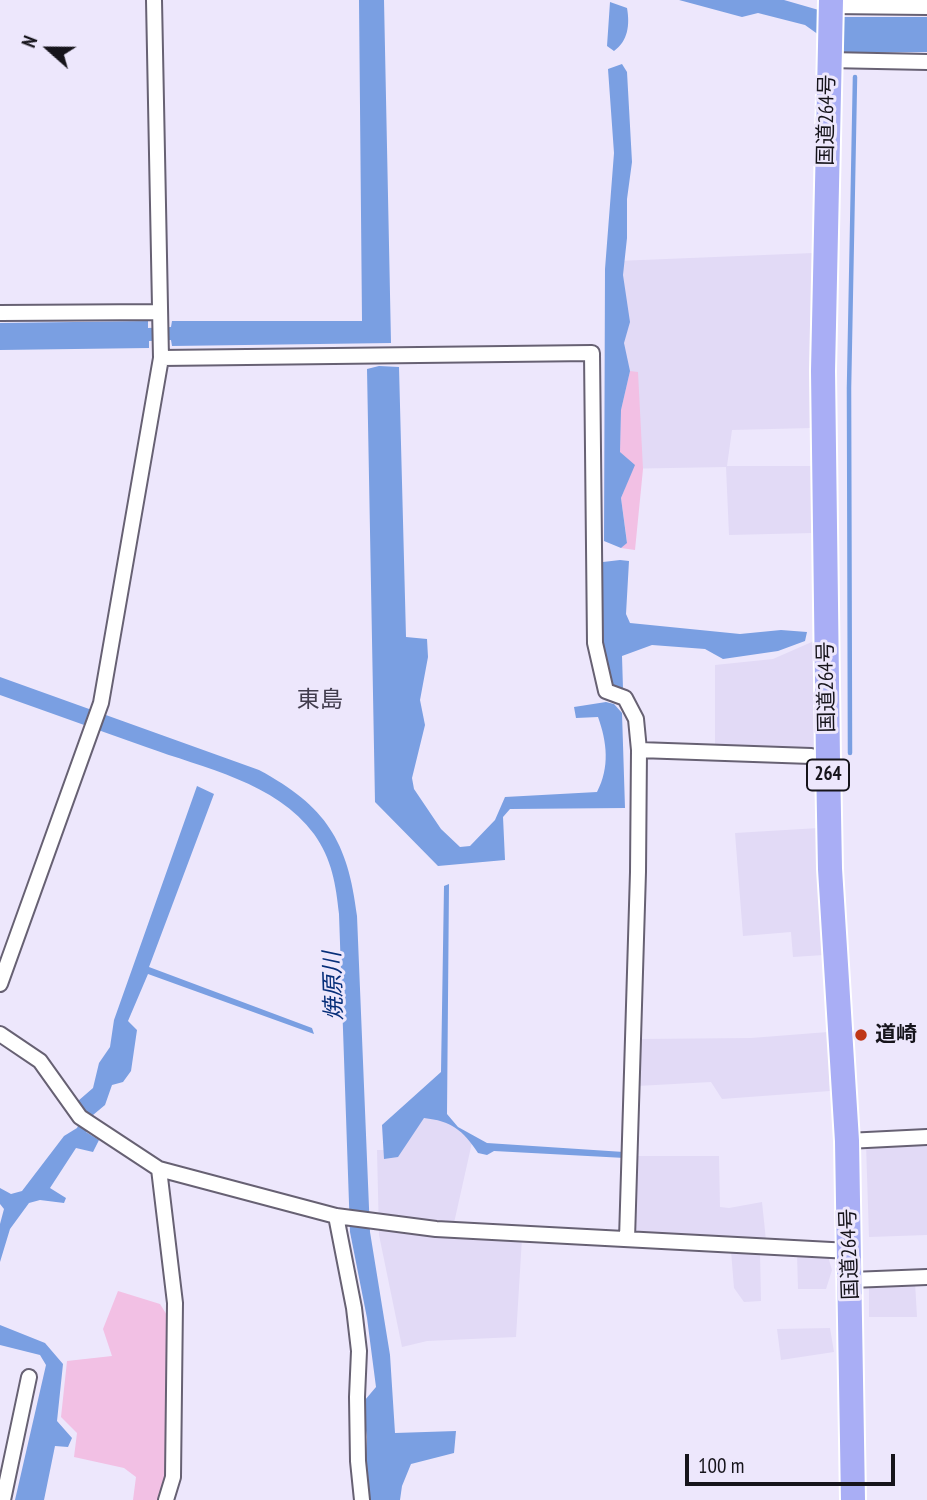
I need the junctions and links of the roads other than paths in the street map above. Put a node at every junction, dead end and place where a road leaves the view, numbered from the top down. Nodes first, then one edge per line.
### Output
1 (154, 0) edge
2 (831, 3) edge
3 (927, 7) edge
4 (828, 55) junction
5 (927, 62) edge
6 (0, 313) edge
7 (160, 318) junction
8 (161, 352) junction
9 (639, 750) junction
10 (828, 760) junction
11 (0, 984) edge
12 (0, 1034) edge
13 (927, 1137) edge
14 (847, 1141) junction
15 (159, 1169) junction
16 (336, 1216) junction
17 (627, 1238) junction
18 (850, 1251) junction
19 (927, 1277) edge
20 (850, 1280) junction
21 (30, 1377) dead end
22 (3, 1500) edge
23 (166, 1500) edge
24 (362, 1500) edge
25 (853, 1500) edge

1 - 7 street
2 - 3 street
2 - 4 highway, 国道264号 / 264
4 - 5 street
4 - 10 highway, 国道264号 / 264
6 - 7 street
7 - 8 street
8 - 9 street
8 - 11 street
9 - 10 street
9 - 17 street
10 - 14 highway, 国道264号 / 264
12 - 15 street
13 - 14 street
14 - 18 highway, 国道264号 / 264
15 - 16 street
15 - 23 street
16 - 17 street
16 - 24 street
17 - 18 street
18 - 20 highway, 国道264号 / 264
19 - 20 street
20 - 25 highway, 国道264号 / 264
21 - 22 street

